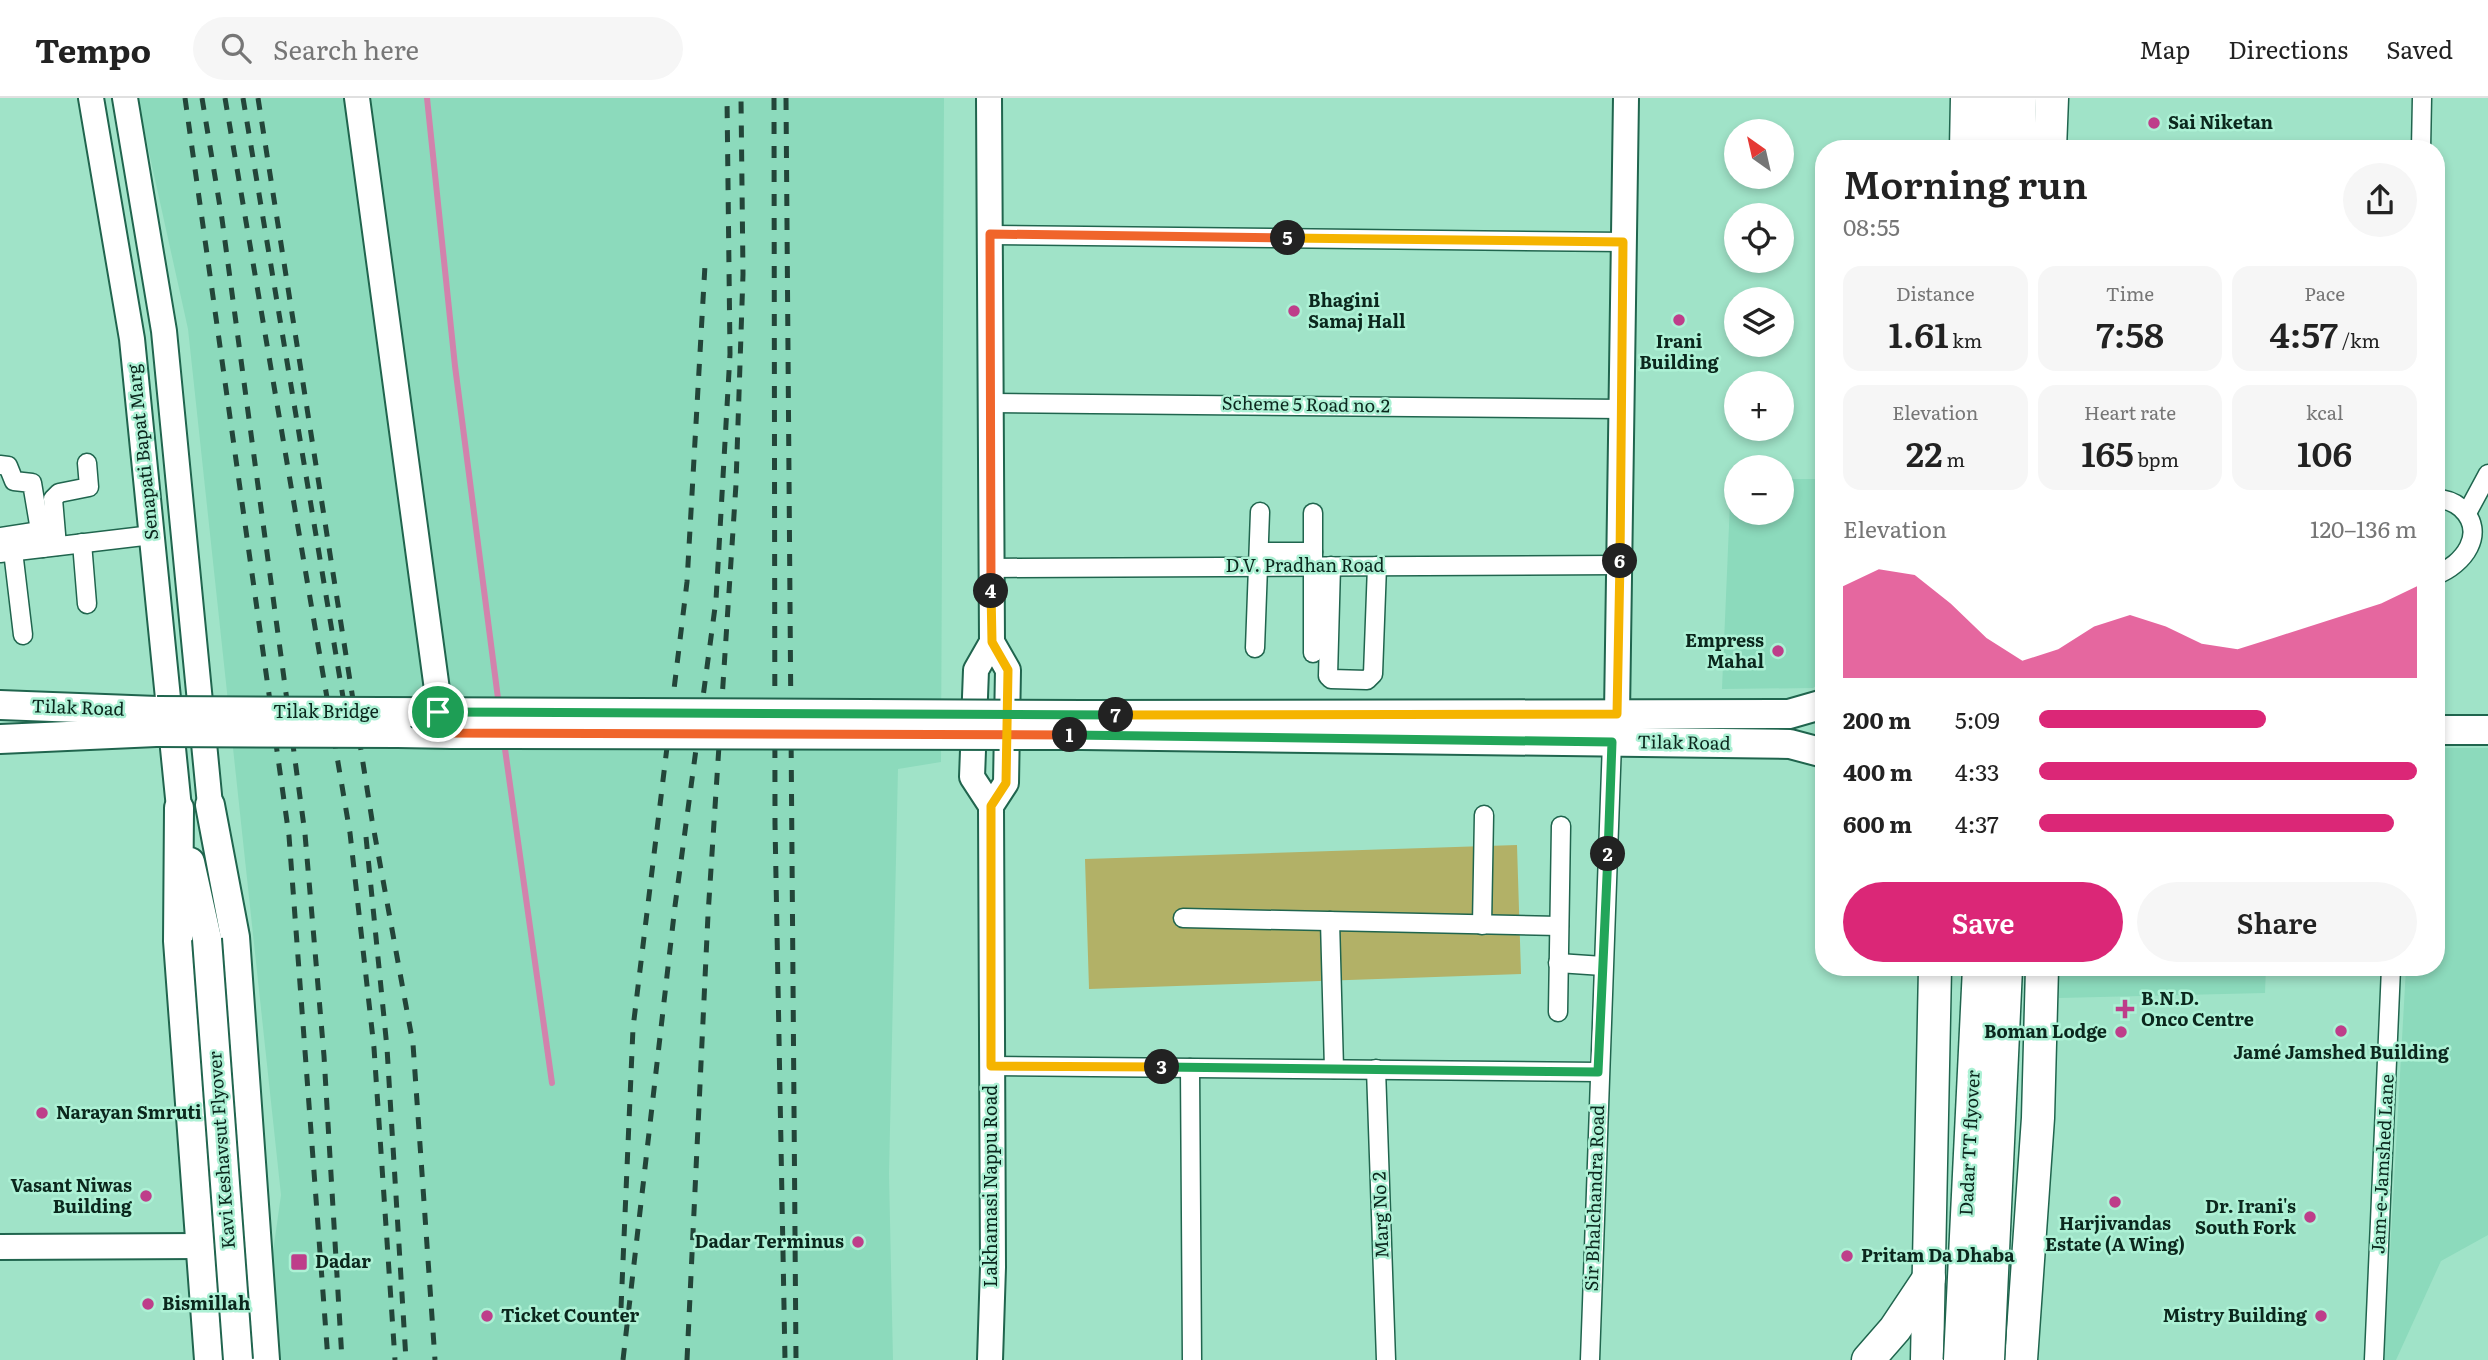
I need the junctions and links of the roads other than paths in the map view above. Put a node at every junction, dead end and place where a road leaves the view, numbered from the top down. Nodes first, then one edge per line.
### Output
1 (91, 98) edge
2 (125, 98) edge
3 (357, 98) edge
4 (989, 98) edge
5 (1626, 98) edge
6 (1967, 98) edge
7 (1992, 98) edge
8 (2020, 98) edge
9 (2052, 98) edge
10 (2422, 98) edge
11 (1966, 140) edge
12 (1991, 140) edge
13 (2019, 140) edge
14 (2050, 140) edge
15 (2421, 140) edge
16 (990, 234) junction
17 (1623, 242) junction
18 (990, 402) junction
19 (1621, 409) junction
20 (87, 463) dead end
21 (0, 465) edge
22 (2488, 474) edge
23 (2445, 501) edge
24 (1260, 512) dead end
25 (1313, 513) dead end
26 (2467, 513) junction
27 (152, 536) junction
28 (0, 537) edge
29 (2481, 538) edge
30 (46, 542) junction
31 (82, 543) junction
32 (6, 552) edge
33 (1259, 559) junction
34 (1319, 562) junction
35 (1619, 565) junction
36 (1377, 566) junction
37 (991, 568) junction
38 (2445, 570) edge
39 (87, 604) dead end
40 (23, 635) dead end
41 (992, 642) junction
42 (1255, 648) dead end
43 (1313, 653) dead end
44 (0, 705) edge
45 (1815, 707) edge
46 (1617, 714) junction
47 (156, 722) junction
48 (437, 723) junction
49 (1082, 725) junction
50 (2445, 730) edge
51 (2488, 730) edge
52 (0, 738) edge
53 (1612, 742) junction
54 (1815, 751) edge
55 (210, 806) junction
56 (991, 806) junction
57 (179, 808) junction
58 (1484, 814) dead end
59 (1561, 826) dead end
60 (1183, 918) dead end
61 (1330, 921) junction
62 (1482, 925) junction
63 (1559, 926) junction
64 (206, 939) junction
65 (1558, 963) junction
66 (1603, 966) junction
67 (1935, 976) edge
68 (1979, 976) edge
69 (2006, 976) edge
70 (2042, 976) edge
71 (2392, 976) edge
72 (1558, 1012) dead end
73 (991, 1066) junction
74 (1190, 1068) junction
75 (1334, 1069) junction
76 (1376, 1069) junction
77 (1598, 1072) junction
78 (2038, 1118) junction
79 (1933, 1125) junction
80 (258, 1245) junction
81 (201, 1246) junction
82 (0, 1247) edge
83 (1929, 1278) junction
84 (209, 1360) edge
85 (238, 1360) edge
86 (265, 1360) edge
87 (990, 1360) edge
88 (1192, 1360) edge
89 (1386, 1360) edge
90 (1590, 1360) edge
91 (1868, 1360) edge
92 (1927, 1360) edge
93 (1960, 1360) edge
94 (1988, 1360) edge
95 (2021, 1360) edge
96 (2374, 1360) edge

1 - 27 street, Senapati Bapat Marg
2 - 55 street, Senapati Bapat Marg
3 - 48 street
4 - 16 street
5 - 17 street
6 - 11 highway
7 - 12 highway
8 - 13 highway
9 - 14 highway
10 - 15 street
16 - 17 street
16 - 18 street
17 - 19 street
18 - 19 street, Scheme 5 Road no.2
18 - 37 street
19 - 35 street
20 - 30 street
21 - 30 street
22 - 26 street
23 - 26 street
24 - 33 street
25 - 34 street
26 - 29 street
27 - 31 street
27 - 57 street, Senapati Bapat Marg
28 - 30 street
29 - 38 street
30 - 31 street
30 - 32 street
31 - 39 street
32 - 40 street
33 - 34 street, D.V. Pradhan Road
33 - 37 street, D.V. Pradhan Road
33 - 42 street
34 - 36 street, D.V. Pradhan Road
34 - 36 street
34 - 43 street
35 - 36 street, D.V. Pradhan Road
35 - 46 street
37 - 41 street
41 - 56 street
41 - 56 street
44 - 47 main road, Tilak Road
45 - 46 main road, Tilak Road
46 - 49 main road, Tilak Road
47 - 48 main road, Tilak Bridge, bridge
47 - 52 main road, Tilak Road
48 - 49 main road, Tilak Bridge, bridge
49 - 53 main road, Tilak Road
50 - 51 main road
53 - 54 main road, Tilak Road
53 - 66 street, Sir Bhalchandra Road
55 - 64 main road, Kavi Keshavsut Flyover
55 - 80 main road
56 - 73 street, Lakhamasi Nappu Road
57 - 64 main road, Kavi Keshavsut Flyover
57 - 81 main road
58 - 62 street
59 - 63 street
60 - 61 street
61 - 62 street
61 - 75 street
62 - 63 street
63 - 65 street
64 - 85 main road, Kavi Keshavsut Flyover, bridge
65 - 66 street
65 - 72 street
66 - 77 street, Sir Bhalchandra Road
67 - 79 highway
68 - 93 highway, Dadar TT flyover, bridge
69 - 94 highway, Dadar TT flyover, bridge
70 - 78 highway
71 - 96 street, Jam-e-Jamshed Lane
73 - 74 street
73 - 87 street, Lakhamasi Nappu Road
74 - 75 street
74 - 88 street
75 - 76 street
76 - 77 street
76 - 89 street, Marg No 2
77 - 90 street, Sir Bhalchandra Road
78 - 79 highway
78 - 95 highway
79 - 83 highway
80 - 81 street
80 - 86 main road
81 - 82 street
81 - 84 main road
83 - 91 highway
83 - 92 highway

